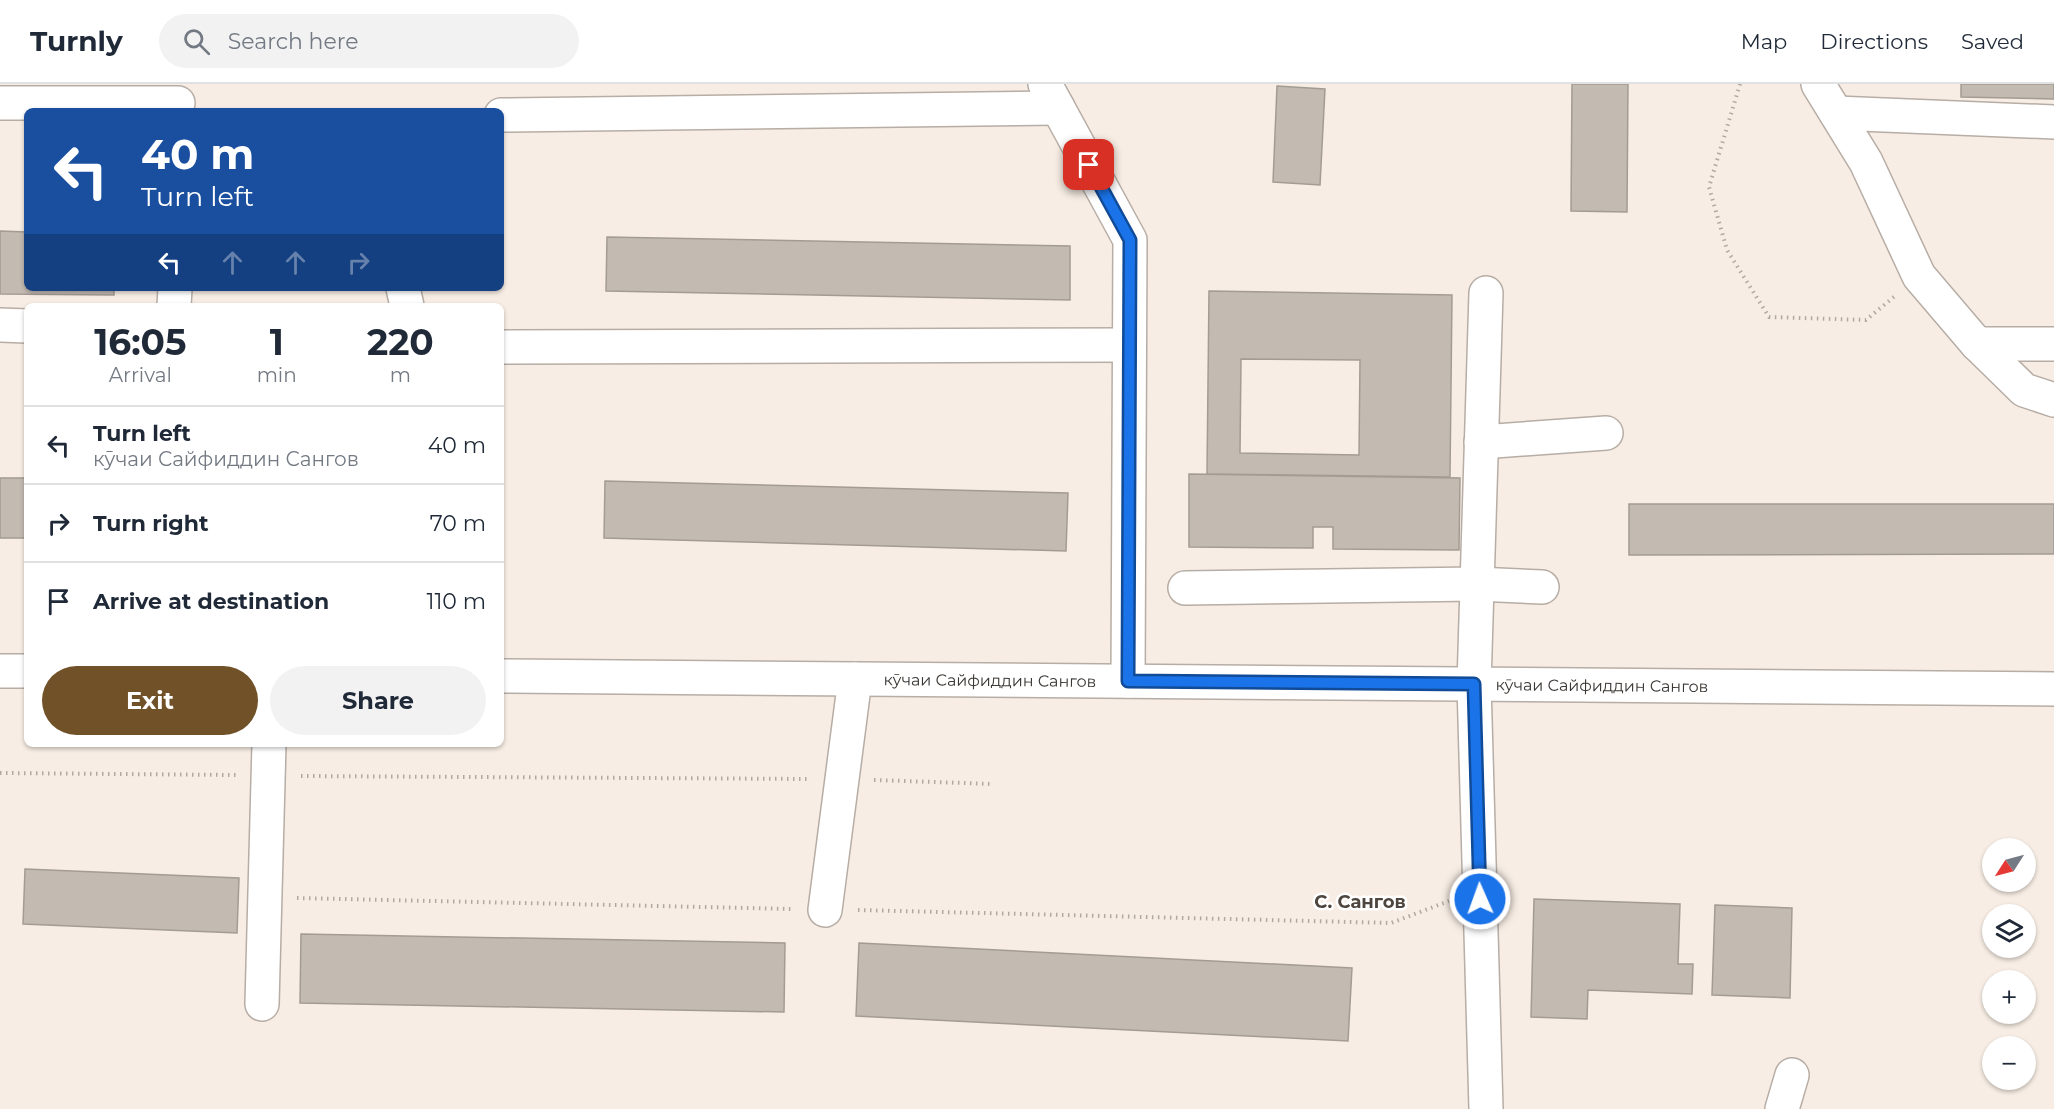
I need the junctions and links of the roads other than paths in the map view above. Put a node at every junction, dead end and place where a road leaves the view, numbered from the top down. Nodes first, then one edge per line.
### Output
1 (1818, 84) edge
2 (1051, 96) edge
3 (178, 99) edge
4 (0, 104) edge
5 (1836, 113) junction
6 (504, 115) edge
7 (2054, 122) edge
8 (1486, 293) dead end
9 (0, 326) edge
10 (24, 326) edge
11 (1977, 344) junction
12 (2054, 344) edge
13 (1129, 345) junction
14 (504, 347) edge
15 (2054, 400) edge
16 (1606, 433) dead end
17 (1481, 442) junction
18 (1477, 584) junction
19 (1542, 587) dead end
20 (1185, 588) dead end
21 (0, 671) edge
22 (24, 671) edge
23 (504, 676) edge
24 (855, 679) junction
25 (1128, 681) junction
26 (1474, 684) junction
27 (2053, 690) edge
28 (269, 760) edge
29 (825, 910) road end
30 (262, 1004) dead end
31 (1792, 1075) dead end
32 (1486, 1109) edge
33 (1782, 1109) edge

1 - 5 street
2 - 6 street
2 - 13 street
3 - 4 street
5 - 7 street
5 - 11 street
8 - 17 street
9 - 10 street
11 - 12 street
11 - 15 street
13 - 14 street
13 - 25 street
16 - 17 street
17 - 18 street
18 - 19 street
18 - 20 street
18 - 26 street
21 - 22 street
23 - 24 street, кӯчаи Сайфиддин Сангов
24 - 25 street, кӯчаи Сайфиддин Сангов
24 - 29 street
25 - 26 street, кӯчаи Сайфиддин Сангов
26 - 27 street, кӯчаи Сайфиддин Сангов
26 - 32 street
28 - 30 street
31 - 33 street

